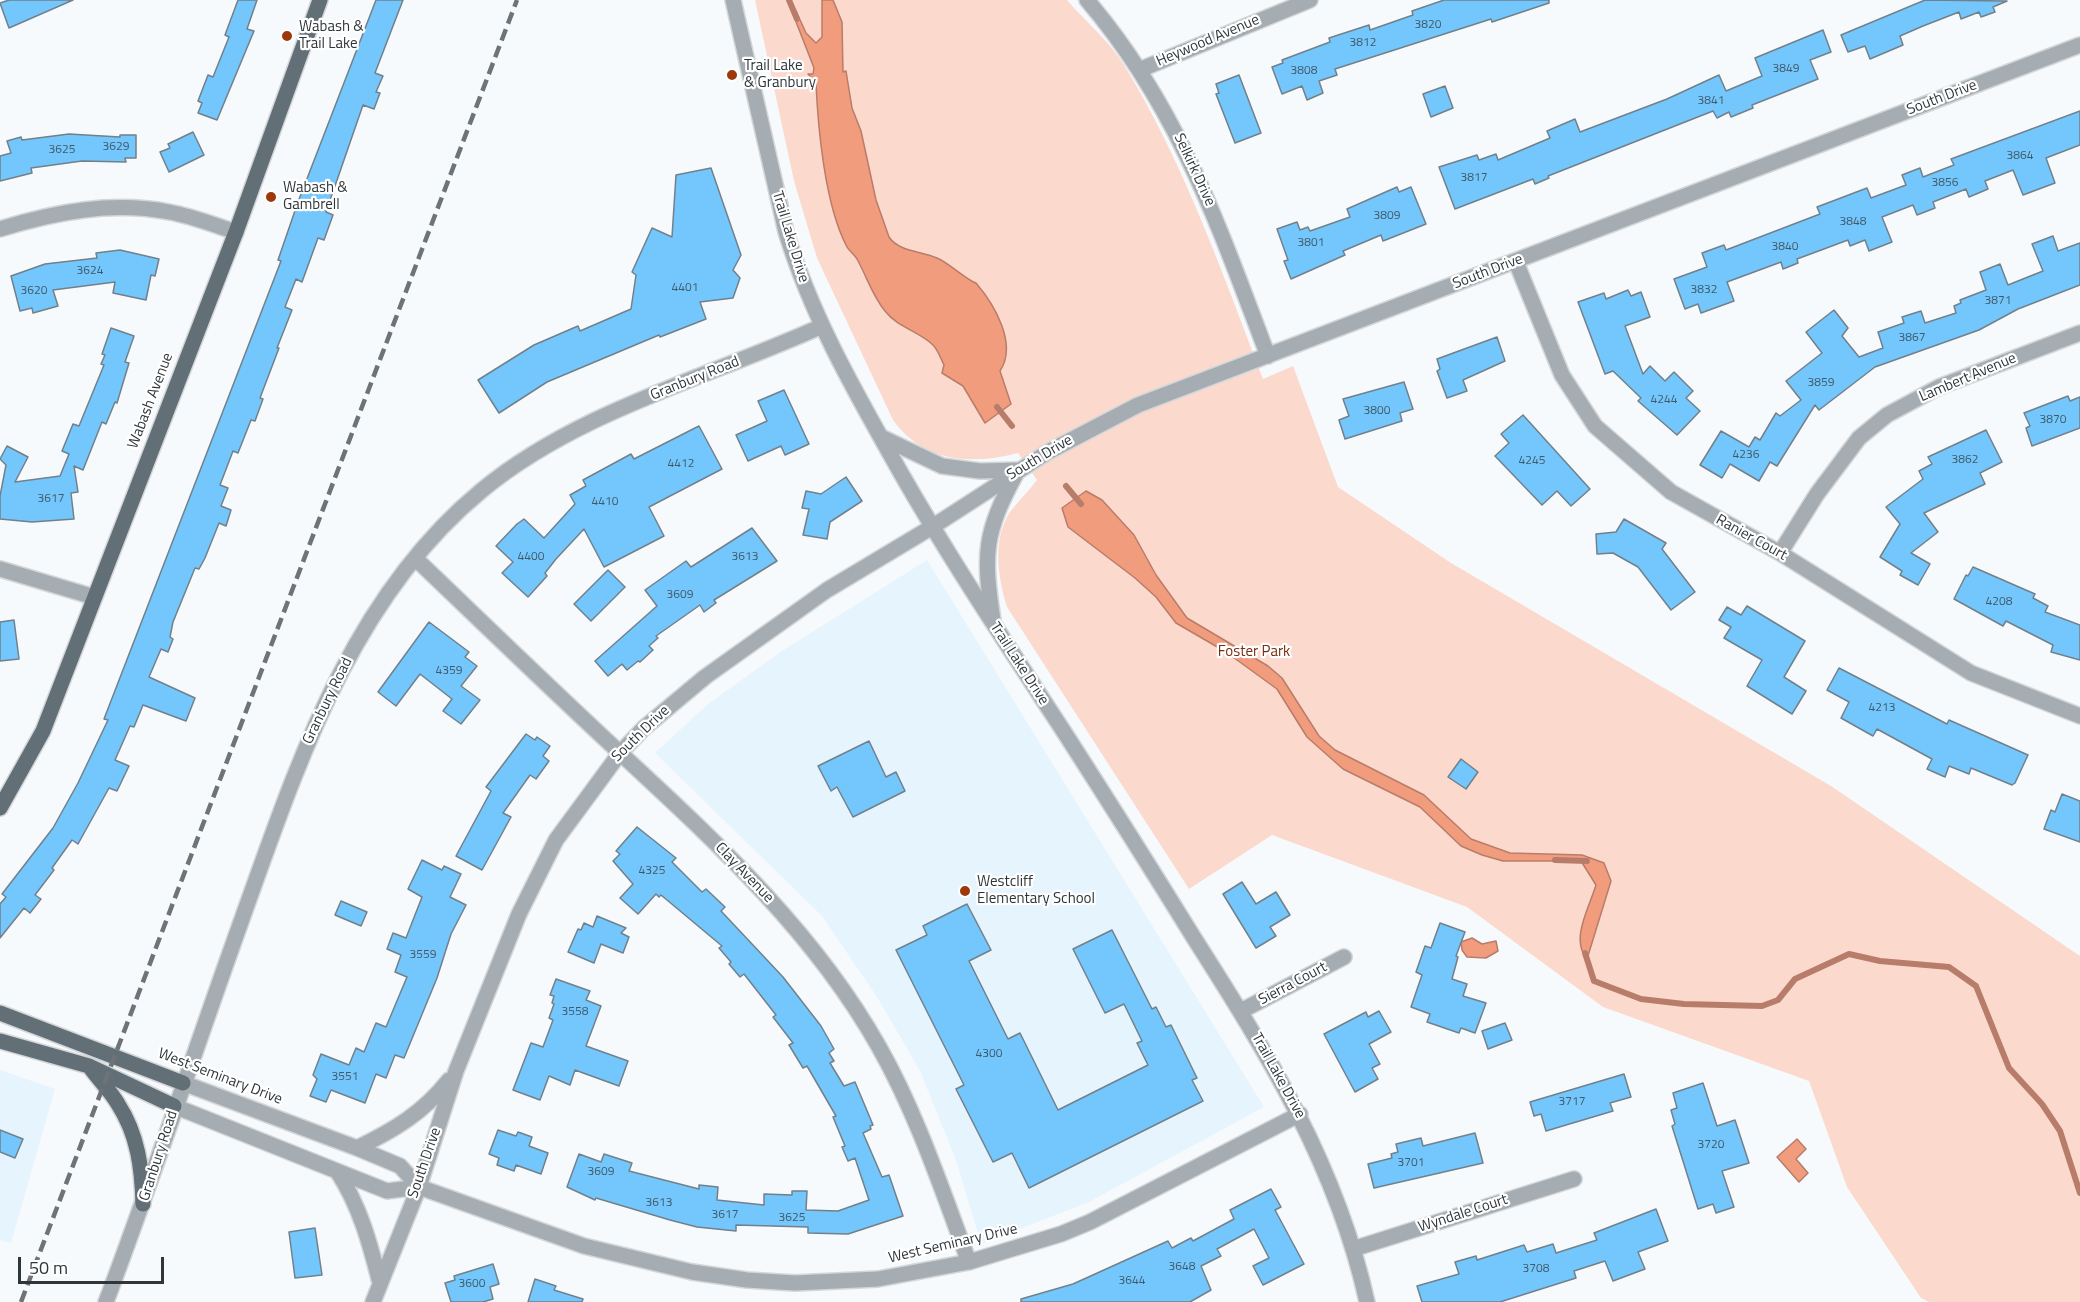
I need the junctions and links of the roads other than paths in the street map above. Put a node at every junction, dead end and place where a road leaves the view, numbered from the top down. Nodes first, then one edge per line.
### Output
1 (320, 0) edge
2 (733, 0) edge
3 (1087, 0) edge
4 (1310, 0) edge
5 (2080, 45) edge
6 (1139, 70) junction
7 (0, 229) edge
8 (236, 232) junction
9 (1516, 262) junction
10 (822, 326) junction
11 (2080, 333) edge
12 (1268, 356) junction
13 (880, 437) junction
14 (1018, 470) junction
15 (932, 527) junction
16 (1780, 553) junction
17 (416, 559) junction
18 (0, 569) edge
19 (94, 597) junction
20 (994, 626) junction
21 (2080, 716) edge
22 (620, 753) junction
23 (0, 808) edge
24 (1344, 957) dead end
25 (1241, 1011) junction
26 (3, 1013) edge
27 (0, 1041) edge
28 (89, 1066) junction
29 (456, 1071) junction
30 (183, 1083) junction
31 (174, 1106) junction
32 (1300, 1114) junction
33 (357, 1148) junction
34 (337, 1171) junction
35 (1574, 1179) dead end
36 (418, 1187) junction
37 (143, 1204) junction
38 (1353, 1249) junction
39 (969, 1262) junction
40 (380, 1283) junction
41 (106, 1302) edge
42 (373, 1302) edge
43 (1367, 1302) edge

1 - 8 main road, Wabash Avenue
2 - 10 street, Trail Lake Drive
3 - 6 street, Selkirk Drive
4 - 6 street, Heywood Avenue
5 - 9 street, South Drive
6 - 12 street, Selkirk Drive
7 - 8 street
8 - 19 main road, Wabash Avenue
9 - 12 street, South Drive
9 - 16 street, Ranier Court
10 - 13 street, Trail Lake Drive
10 - 17 street, Granbury Road
11 - 16 street, Lambert Avenue
12 - 14 street, South Drive
13 - 14 street
13 - 15 street, Trail Lake Drive
14 - 15 street, South Drive
14 - 20 street
15 - 20 street, Trail Lake Drive
15 - 22 street, South Drive
16 - 21 street, Ranier Court
17 - 22 street, Clay Avenue
17 - 30 street, Granbury Road
18 - 19 street
19 - 23 main road, Wabash Avenue
20 - 25 street, Trail Lake Drive
22 - 29 street, South Drive
22 - 39 street, Clay Avenue
24 - 25 street, Sierra Court
25 - 32 street, Trail Lake Drive
26 - 30 main road, West Seminary Drive
27 - 28 main road, West Seminary Drive
28 - 31 main road, West Seminary Drive
28 - 37 main road
29 - 33 street
29 - 36 street, South Drive
30 - 31 street, Granbury Road
30 - 33 street, West Seminary Drive
31 - 34 street, West Seminary Drive
31 - 37 street, Granbury Road
32 - 38 street, Trail Lake Drive
32 - 39 street, West Seminary Drive
33 - 36 street, West Seminary Drive
34 - 36 street, West Seminary Drive
34 - 40 street
35 - 38 street, Wyndale Court
36 - 39 street, West Seminary Drive
36 - 40 street, South Drive
37 - 41 street, Granbury Road
38 - 43 street, Trail Lake Drive
40 - 42 street, South Drive

